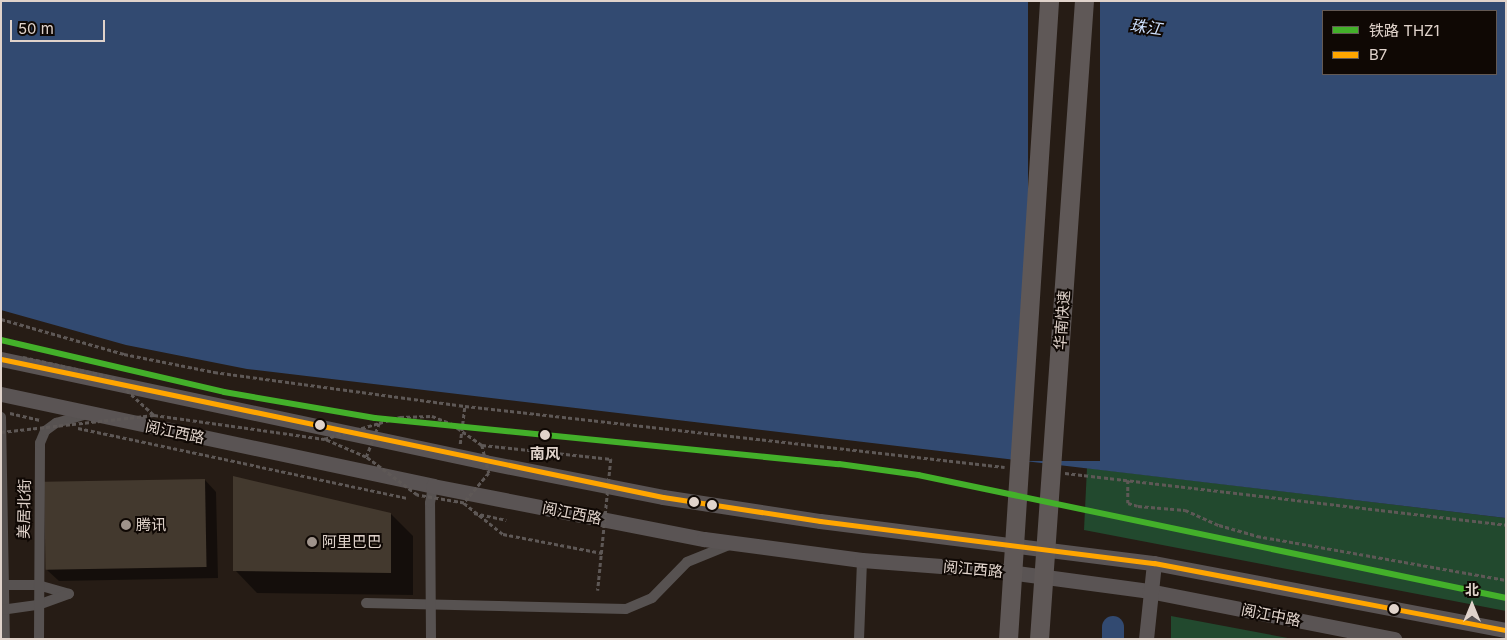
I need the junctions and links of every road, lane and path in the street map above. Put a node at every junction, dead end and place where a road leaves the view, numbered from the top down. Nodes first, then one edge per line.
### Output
1 (1049, 1) edge
2 (1084, 1) edge
3 (1, 319) edge
4 (23, 357) dead end
5 (1, 359) edge
6 (1, 394) edge
7 (464, 406) junction
8 (1, 411) edge
9 (91, 414) junction
10 (154, 415) junction
11 (1, 417) edge
12 (56, 423) junction
13 (379, 423) junction
14 (1, 432) edge
15 (324, 439) junction
16 (482, 445) junction
17 (469, 447) dead end
18 (478, 449) dead end
19 (487, 451) dead end
20 (366, 457) junction
21 (1008, 467) dead end
22 (1058, 473) dead end
23 (1128, 480) junction
24 (433, 486) junction
25 (408, 498) dead end
26 (464, 503) junction
27 (474, 513) dead end
28 (506, 520) dead end
29 (1506, 525) edge
30 (734, 544) junction
31 (602, 553) junction
32 (862, 560) junction
33 (1154, 563) junction
34 (1506, 580) edge
35 (3, 585) edge
36 (38, 585) junction
37 (598, 590) dead end
38 (1149, 591) junction
39 (366, 603) dead end
40 (38, 605) junction
41 (430, 605) junction
42 (3, 610) edge
43 (1506, 630) edge
44 (5, 639) edge
45 (39, 639) edge
46 (431, 639) edge
47 (859, 639) edge
48 (1008, 639) edge
49 (1039, 639) edge
50 (1146, 639) edge
51 (1394, 639) edge

1 - 48 highway, bridge
2 - 49 highway, 华南快速, bridge
3 - 7 path
4 - 10 path, bridge
5 - 33 main road, 阅江西路
6 - 9 main road, 阅江西路
7 - 17 path
7 - 21 path
8 - 12 path
9 - 12 street
9 - 24 main road, 阅江西路
10 - 14 path, bridge
10 - 15 path, bridge
11 - 35 street, 美居北街
12 - 25 path
12 - 36 street, 美居北街
13 - 15 path, bridge
13 - 16 path, bridge
13 - 20 path, bridge
15 - 20 path, bridge
16 - 26 path, bridge
16 - 31 path, bridge
18 - 19 path
20 - 26 path, bridge
22 - 23 path
23 - 29 path
23 - 34 path
24 - 30 main road, 阅江西路
24 - 41 street
26 - 31 path, bridge
27 - 28 path
30 - 32 main road, 阅江西路
30 - 41 street
31 - 37 path, bridge
32 - 38 main road, 阅江西路
32 - 47 street
33 - 38 main road
33 - 43 main road, 阅江中路
35 - 36 street
35 - 42 street, 美居北街
36 - 40 street, 美居北街
36 - 40 street
38 - 50 main road
38 - 51 main road, 阅江中路
39 - 41 street
40 - 42 street
40 - 45 street, 美居北街
41 - 46 street
42 - 44 street, 美居北街

